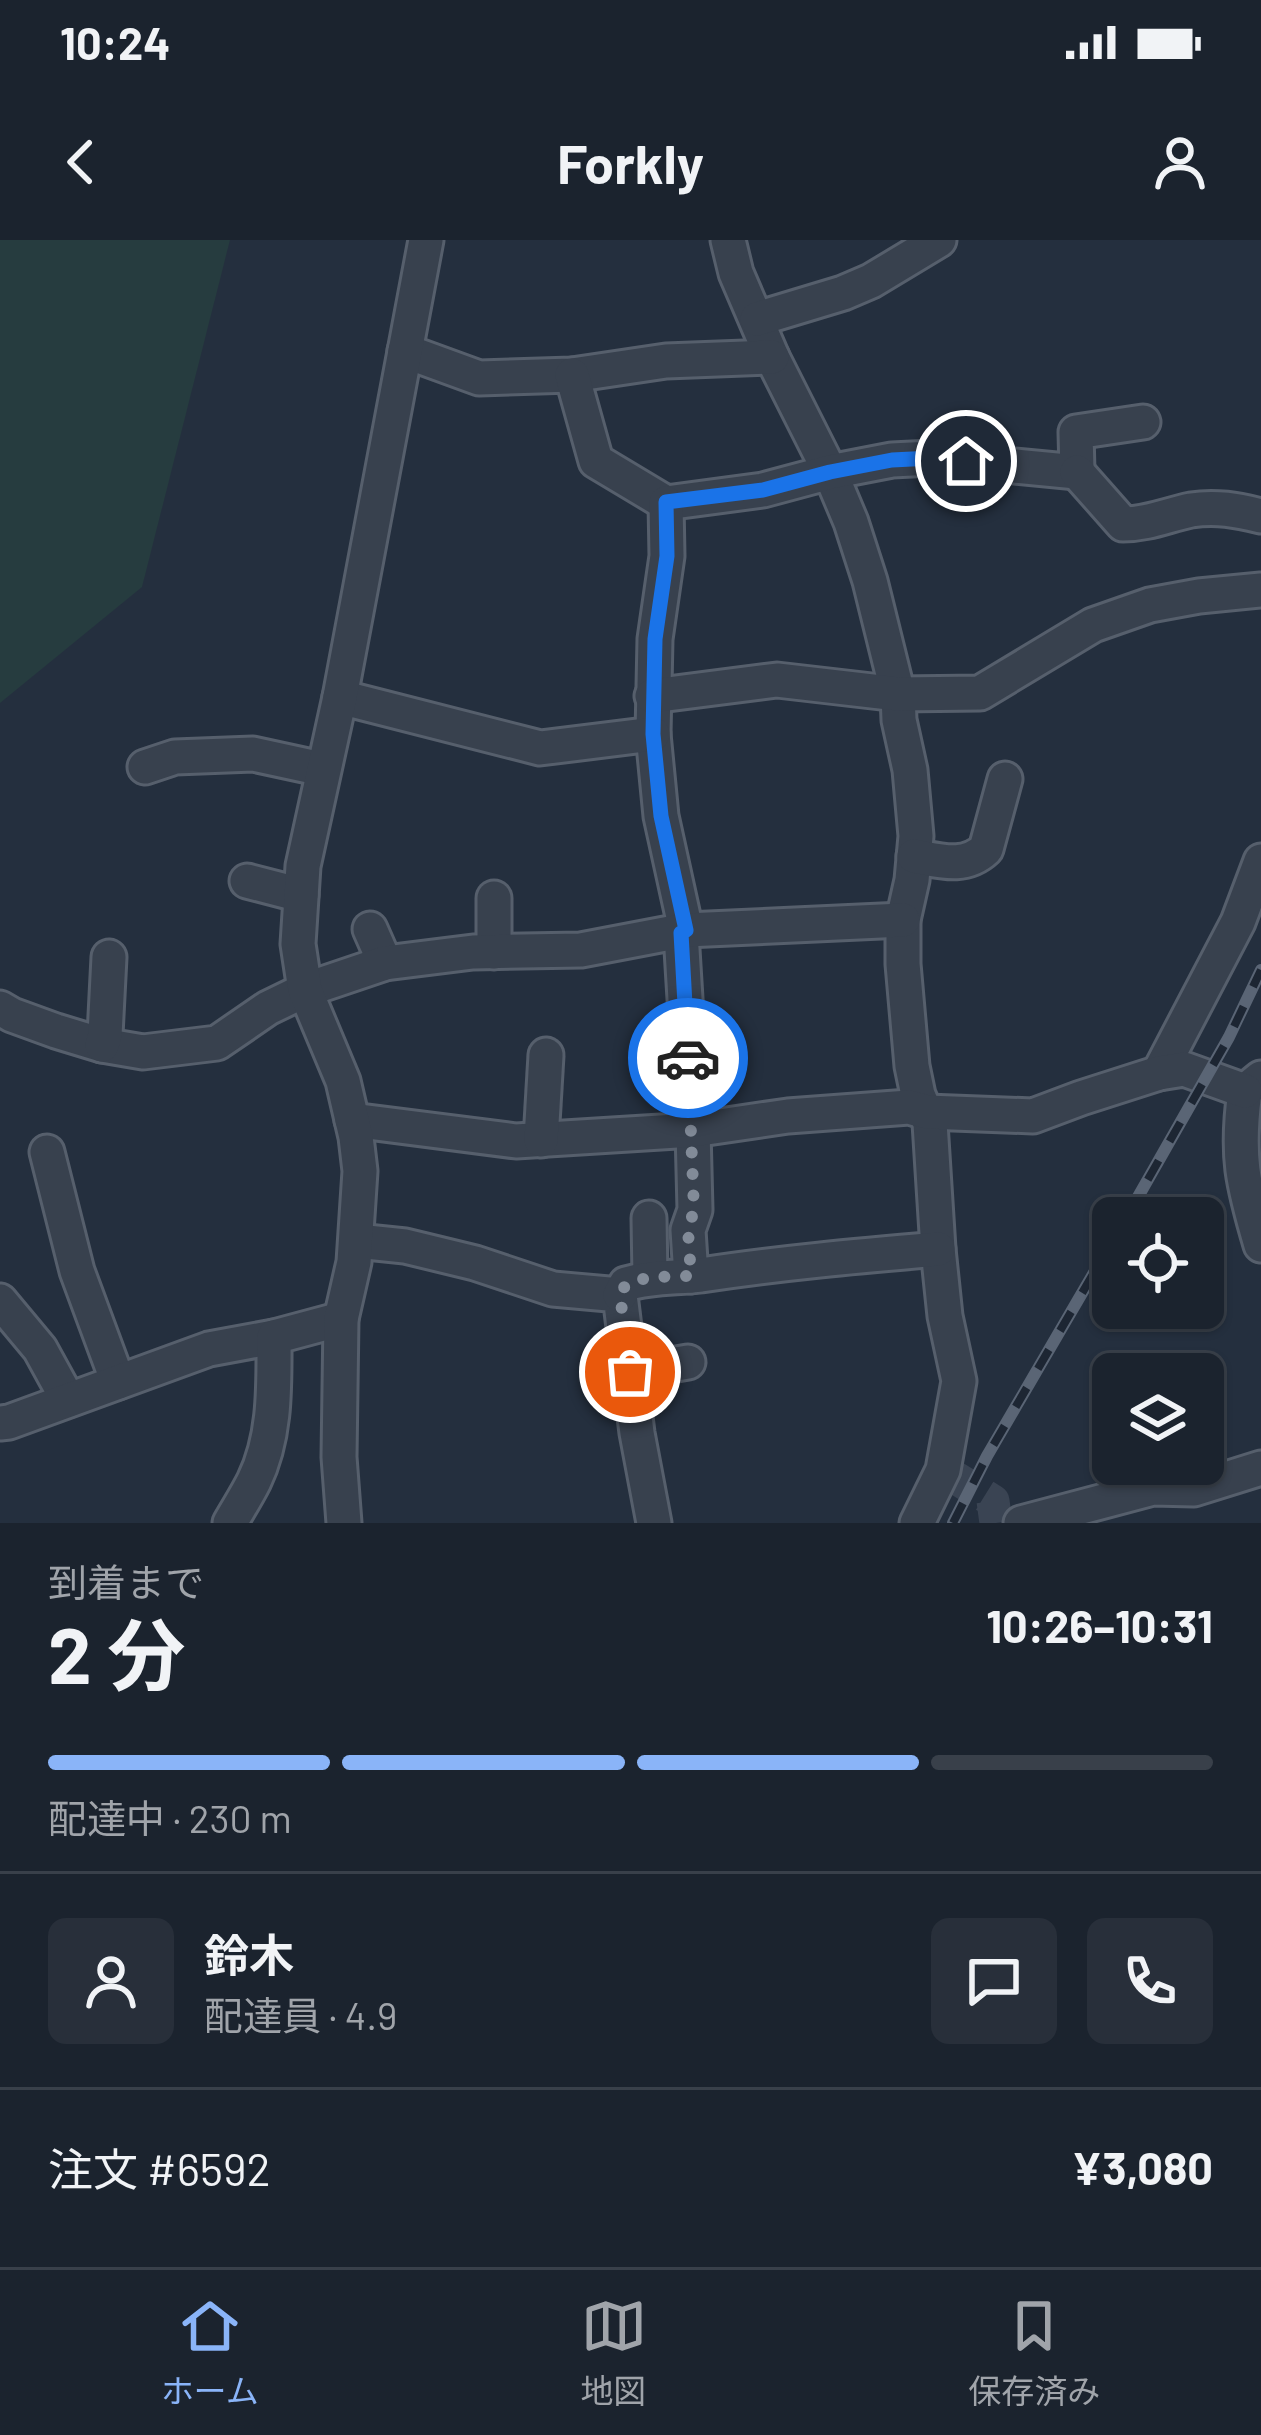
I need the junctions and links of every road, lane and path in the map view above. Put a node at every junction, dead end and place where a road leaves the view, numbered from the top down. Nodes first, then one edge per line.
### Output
1 (426, 240) edge
2 (728, 240) edge
3 (939, 240) edge
4 (757, 320) junction
5 (405, 351) junction
6 (772, 357) junction
7 (572, 375) junction
8 (1143, 422) dead end
9 (830, 472) junction
10 (1077, 472) junction
11 (666, 502) junction
12 (1261, 516) edge
13 (1261, 590) edge
14 (898, 694) junction
15 (652, 696) junction
16 (340, 697) junction
17 (653, 734) junction
18 (145, 767) dead end
19 (322, 770) junction
20 (1005, 779) dead end
21 (914, 856) junction
22 (1261, 861) edge
23 (247, 881) dead end
24 (301, 895) junction
25 (494, 898) dead end
26 (903, 920) junction
27 (370, 928) dead end
28 (683, 932) junction
29 (494, 952) junction
30 (109, 957) dead end
31 (385, 963) junction
32 (305, 990) junction
33 (0, 1008) edge
34 (102, 1045) junction
35 (546, 1055) dead end
36 (1159, 1073) junction
37 (1253, 1084) edge
38 (928, 1112) junction
39 (352, 1120) junction
40 (692, 1130) junction
41 (542, 1140) junction
42 (47, 1152) dead end
43 (649, 1218) dead end
44 (357, 1241) junction
45 (1261, 1245) edge
46 (938, 1249) junction
47 (691, 1276) junction
48 (650, 1277) junction
49 (620, 1295) junction
50 (0, 1301) edge
51 (341, 1319) junction
52 (274, 1337) junction
53 (688, 1362) dead end
54 (630, 1372) junction
55 (118, 1382) junction
56 (68, 1400) junction
57 (0, 1423) edge
58 (1261, 1468) edge
59 (230, 1523) edge
60 (344, 1523) edge
61 (653, 1523) edge
62 (917, 1523) edge
63 (1022, 1523) edge

1 - 5 street
2 - 4 street
3 - 4 street
4 - 6 street
5 - 7 street
5 - 16 street
6 - 7 street
6 - 9 street
7 - 11 street
8 - 10 street
9 - 10 street
9 - 11 street
9 - 14 street
10 - 12 street
11 - 15 street
13 - 14 street
14 - 15 street
14 - 21 street
15 - 17 street
16 - 17 street
16 - 19 street
17 - 28 street
18 - 19 street
19 - 24 street
20 - 21 street
21 - 26 street
22 - 36 street
23 - 24 street
24 - 32 street
25 - 29 street
26 - 28 street
26 - 38 street
27 - 31 street
28 - 29 street
28 - 40 street
29 - 31 street
30 - 34 street
31 - 32 street
32 - 34 street
32 - 39 street
33 - 34 street
35 - 41 street
36 - 37 street
36 - 38 street
37 - 45 street
38 - 40 street
38 - 46 street
39 - 41 street
39 - 44 street
40 - 41 street
40 - 47 street
42 - 55 street
43 - 48 street
44 - 49 street
44 - 51 street
46 - 47 street
46 - 62 street
47 - 48 street
48 - 49 street
49 - 54 street
50 - 56 street
51 - 52 street
51 - 60 street
52 - 55 street
52 - 59 street
53 - 54 street
54 - 61 street
55 - 56 street
56 - 57 street
58 - 63 street

